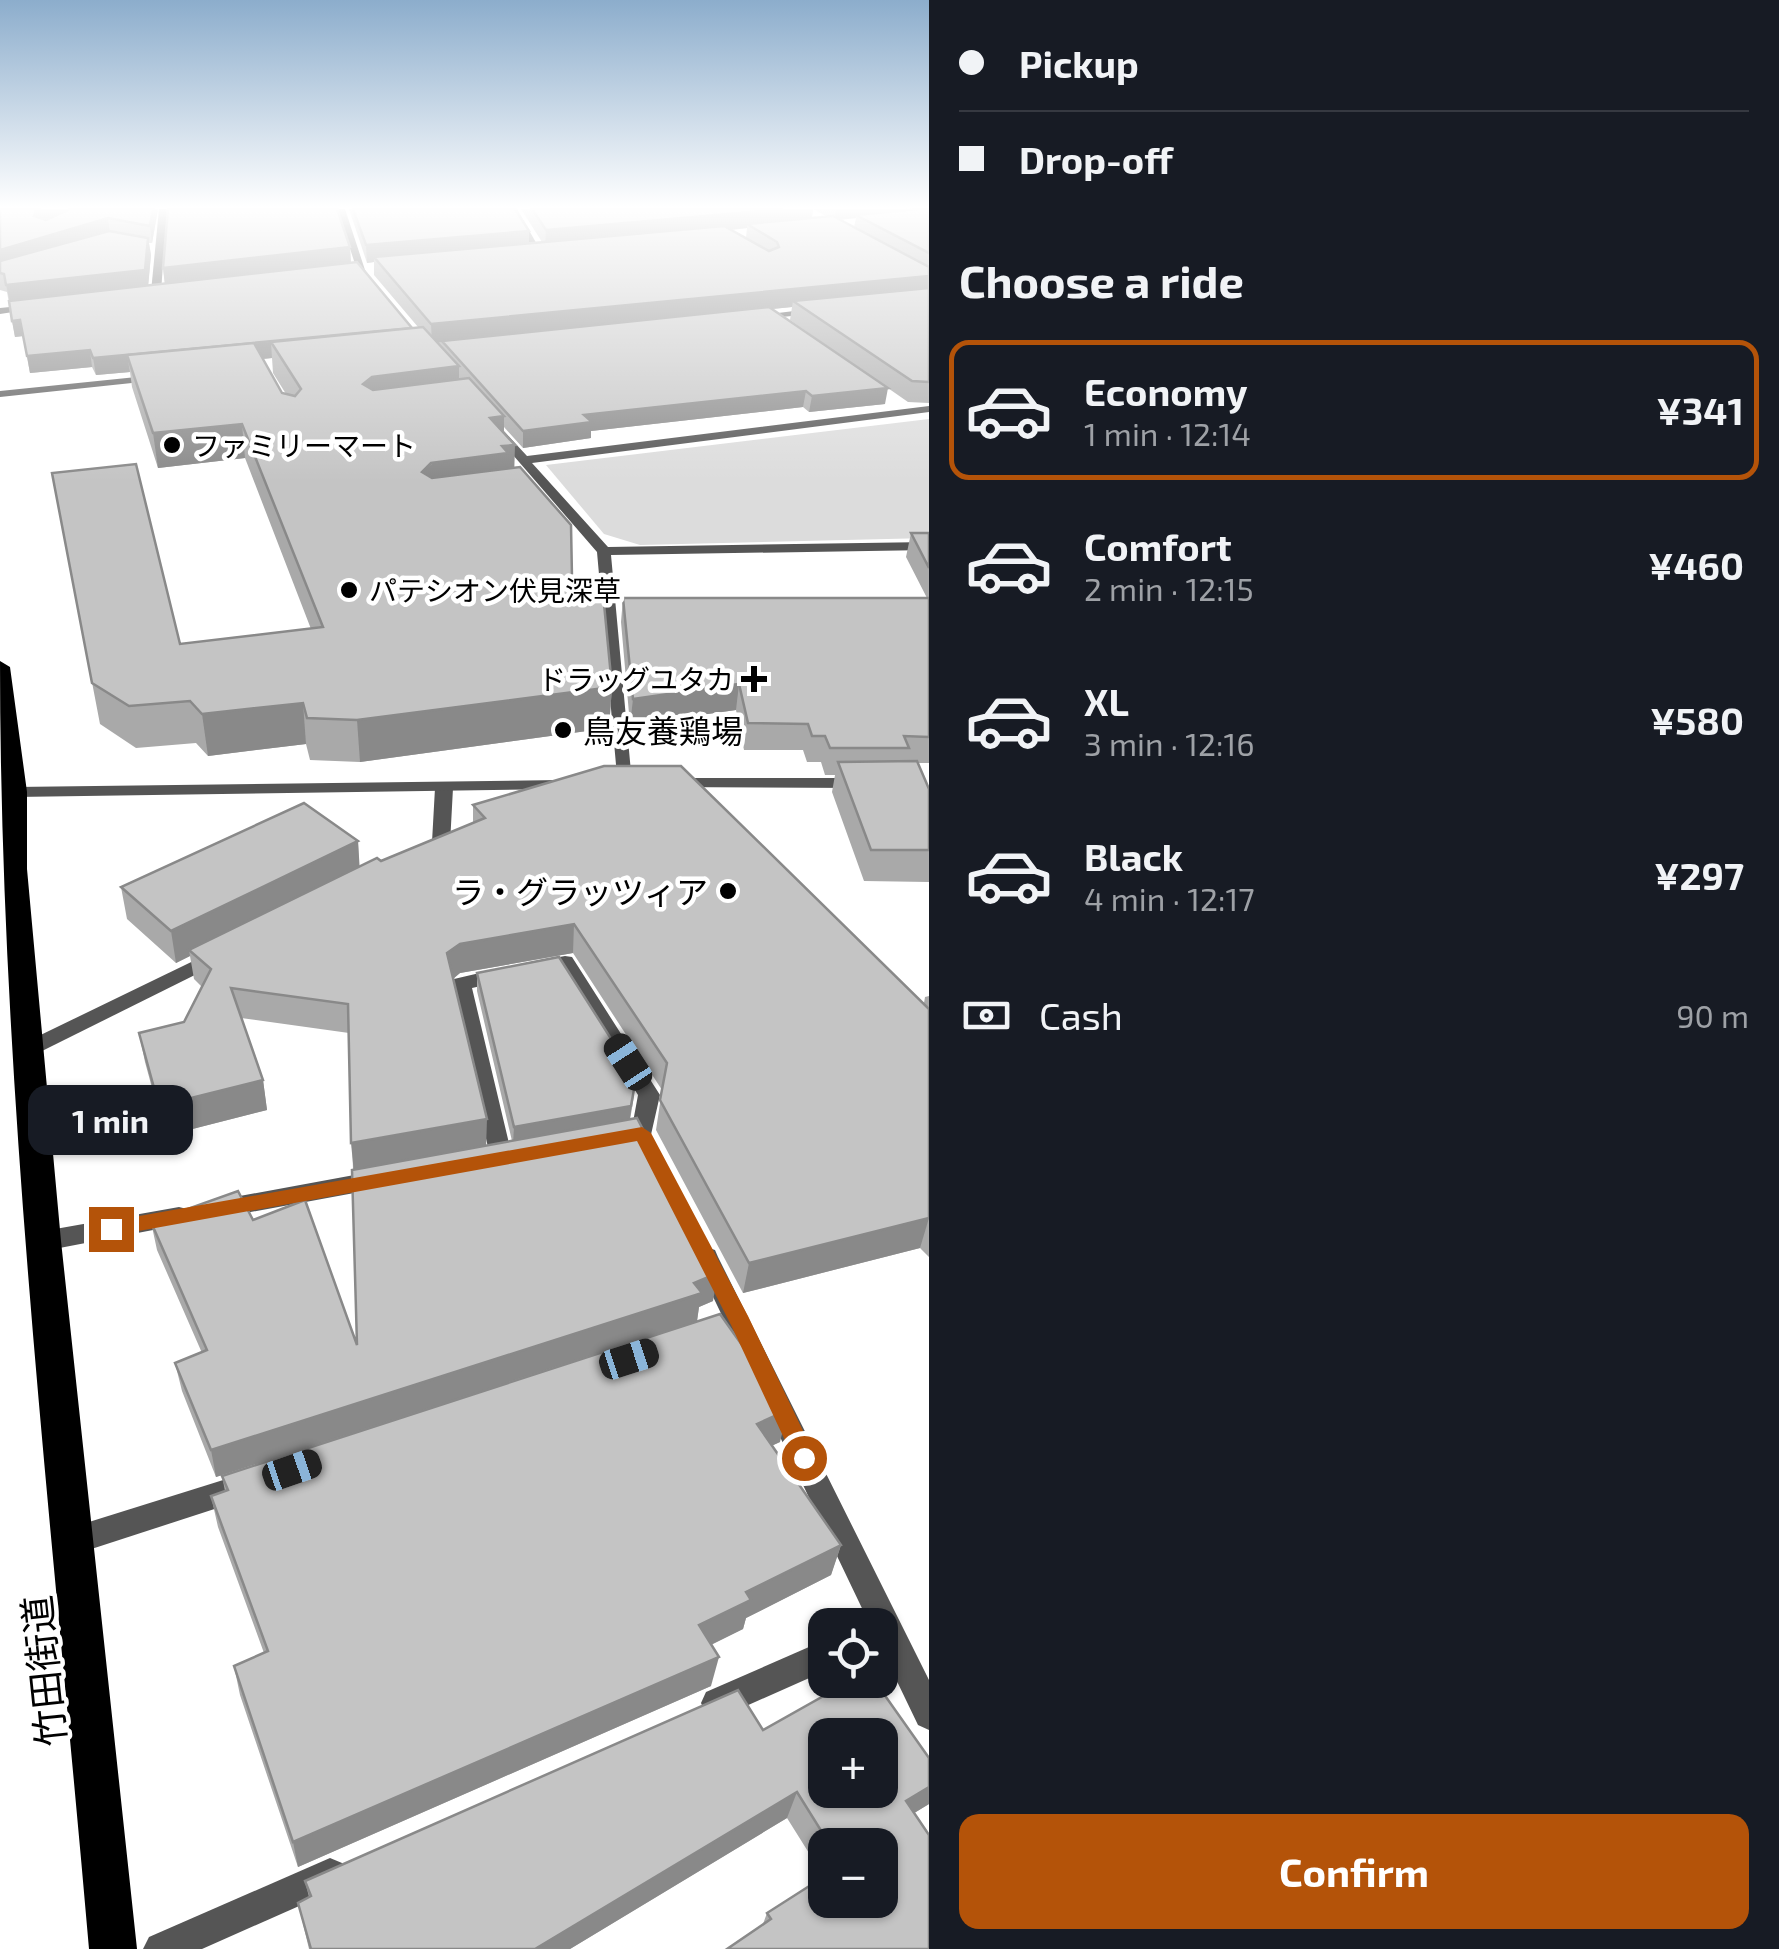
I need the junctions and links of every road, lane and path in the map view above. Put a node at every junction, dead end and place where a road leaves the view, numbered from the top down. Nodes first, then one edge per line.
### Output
1 (40, 306) edge
2 (830, 309) edge
3 (0, 311) edge
4 (770, 316) junction
5 (732, 319) edge
6 (785, 326) edge
7 (168, 377) edge
8 (0, 394) edge
9 (892, 400) dead end
10 (929, 409) edge
11 (908, 411) junction
12 (485, 418) edge
13 (525, 460) junction
14 (548, 490) junction
15 (528, 493) edge
16 (929, 546) edge
17 (604, 551) junction
18 (0, 667) edge
19 (2, 725) edge
20 (872, 783) edge
21 (606, 784) junction
22 (444, 788) junction
23 (14, 792) junction
24 (406, 862) edge
25 (230, 950) edge
26 (30, 1049) junction
27 (639, 1140) edge
28 (501, 1157) edge
29 (407, 1174) edge
30 (696, 1236) edge
31 (44, 1241) junction
32 (741, 1322) junction
33 (704, 1334) edge
34 (255, 1483) edge
35 (73, 1541) junction
36 (872, 1608) edge
37 (898, 1659) edge
38 (808, 1663) edge
39 (929, 1714) edge
40 (682, 1719) edge
41 (362, 1861) edge
42 (113, 1949) edge
43 (161, 1949) edge

1 - 3 street
2 - 4 street
4 - 5 street
4 - 6 street
7 - 8 street
9 - 11 street
10 - 11 street
11 - 13 street
12 - 13 street
13 - 14 street
14 - 15 street
14 - 17 street
16 - 17 street
17 - 21 street
18 - 19 highway, 竹田街道
19 - 23 highway, 竹田街道
20 - 21 street
21 - 22 street
22 - 23 street
22 - 24 street
23 - 26 highway, 竹田街道
25 - 26 street
26 - 31 highway, 竹田街道
27 - 28 street
29 - 31 street
30 - 32 street
31 - 35 highway, 竹田街道
32 - 33 street
32 - 36 street
34 - 35 street
35 - 42 highway, 竹田街道
37 - 39 street
38 - 40 street
41 - 43 street

